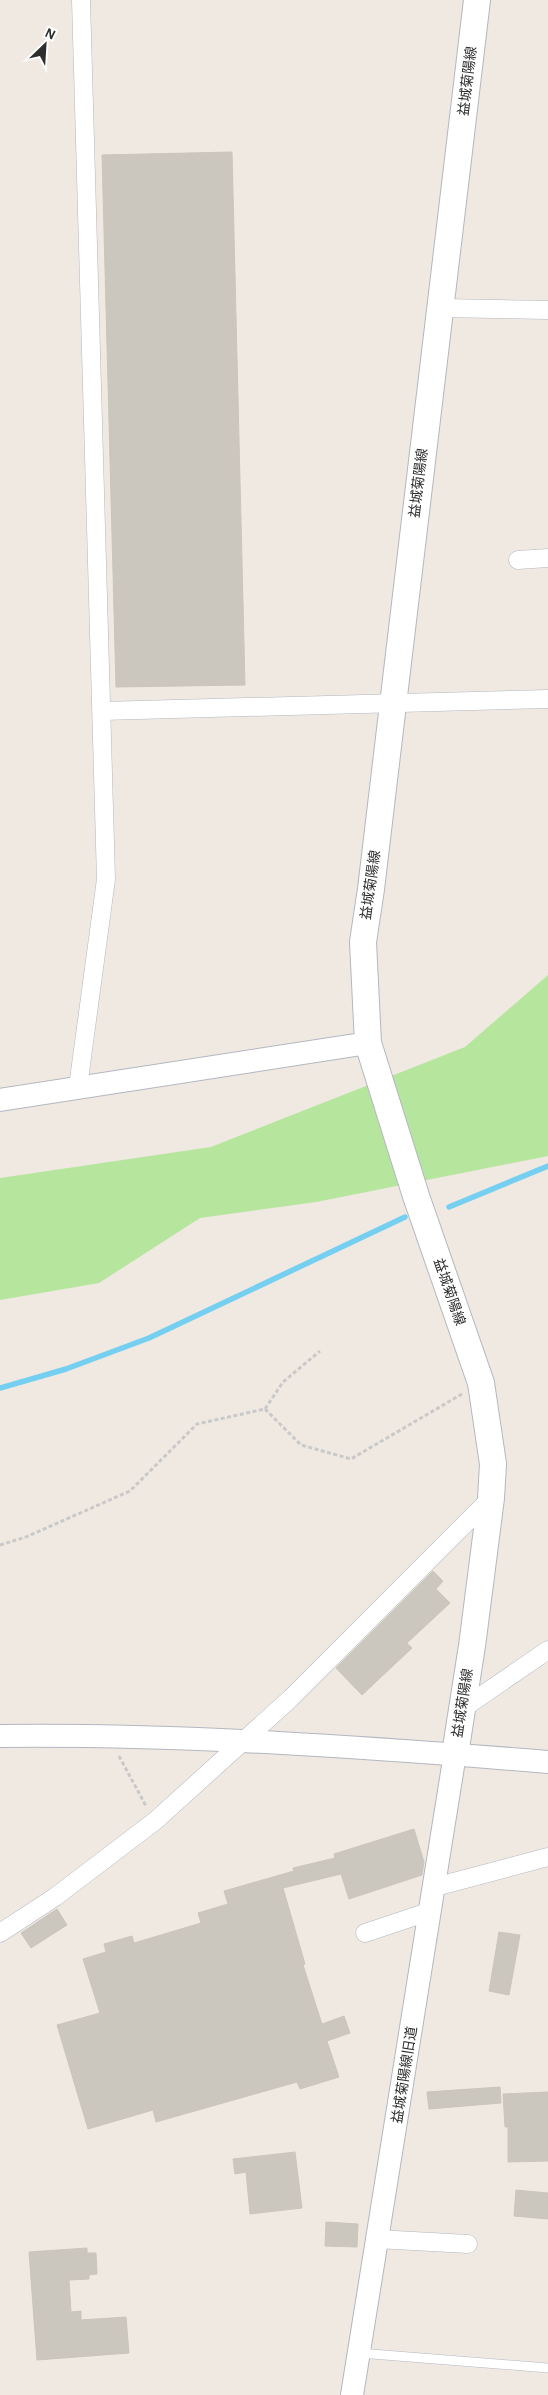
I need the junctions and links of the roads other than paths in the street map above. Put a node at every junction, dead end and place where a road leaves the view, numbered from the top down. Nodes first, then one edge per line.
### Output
1 (81, 0) edge
2 (477, 0) edge
3 (441, 308) junction
4 (548, 310) edge
5 (548, 558) edge
6 (518, 560) dead end
7 (548, 699) edge
8 (392, 703) junction
9 (102, 711) junction
10 (368, 1043) junction
11 (78, 1087) junction
12 (0, 1100) edge
13 (491, 1498) junction
14 (548, 1650) edge
15 (462, 1709) junction
16 (0, 1736) edge
17 (244, 1741) junction
18 (455, 1754) junction
19 (548, 1762) edge
20 (548, 1857) edge
21 (435, 1887) junction
22 (431, 1911) junction
23 (0, 1933) edge
24 (366, 1933) dead end
25 (377, 2239) junction
26 (468, 2244) dead end
27 (359, 2353) junction
28 (548, 2368) edge
29 (352, 2395) edge

1 - 9 street
2 - 3 main road, 益城菊陽線
3 - 4 street
3 - 8 main road, 益城菊陽線
5 - 6 street
7 - 8 street
8 - 9 street
8 - 10 main road, 益城菊陽線
9 - 11 street
10 - 11 street
10 - 13 main road, 益城菊陽線
11 - 12 street
13 - 15 main road, 益城菊陽線
13 - 17 street
14 - 15 street
15 - 18 main road, 益城菊陽線
16 - 17 street
17 - 18 street
17 - 23 street
18 - 19 street
18 - 21 street, 益城菊陽線旧道
20 - 21 street
21 - 22 street, 益城菊陽線旧道
22 - 24 street
22 - 25 street, 益城菊陽線旧道
25 - 26 street
25 - 27 street, 益城菊陽線旧道
27 - 28 lane
27 - 29 street, 益城菊陽線旧道

